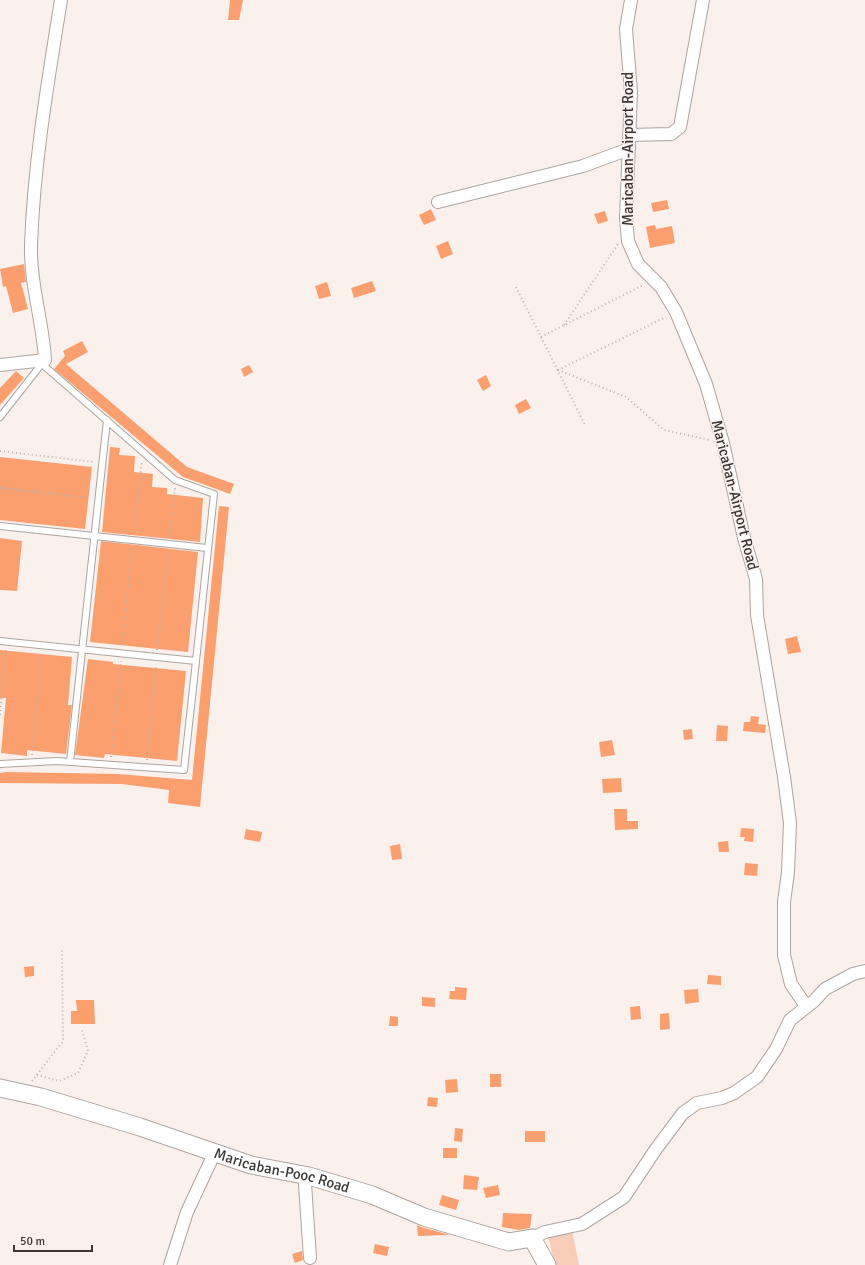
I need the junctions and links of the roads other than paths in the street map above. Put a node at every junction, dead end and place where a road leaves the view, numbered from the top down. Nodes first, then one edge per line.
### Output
1 (61, 0) edge
2 (631, 0) edge
3 (703, 0) edge
4 (629, 135) junction
5 (629, 149) junction
6 (438, 202) dead end
7 (44, 362) junction
8 (0, 365) edge
9 (0, 417) edge
10 (107, 420) junction
11 (0, 526) edge
12 (95, 536) junction
13 (207, 548) junction
14 (3, 642) edge
15 (82, 650) junction
16 (196, 661) junction
17 (70, 762) junction
18 (0, 764) edge
19 (865, 971) edge
20 (806, 1006) junction
21 (0, 1088) edge
22 (215, 1152) junction
23 (309, 1176) junction
24 (532, 1238) junction
25 (310, 1258) dead end
26 (170, 1265) edge
27 (547, 1265) edge

1 - 7 street
2 - 4 street, Maricaban-Airport Road
3 - 4 street
4 - 5 street, Maricaban-Airport Road
5 - 6 street
5 - 20 street, Maricaban-Airport Road
7 - 8 street
7 - 9 lane
7 - 10 lane
10 - 12 lane
10 - 13 lane
11 - 12 lane
12 - 13 lane
12 - 15 lane
13 - 16 lane
14 - 15 lane
15 - 16 lane
15 - 17 lane
16 - 17 lane
17 - 18 lane
19 - 20 street
20 - 24 street
21 - 22 street, Maricaban-Pooc Road
22 - 23 street, Maricaban-Pooc Road
22 - 26 street
23 - 24 street, Maricaban-Pooc Road
23 - 25 street
24 - 27 street

